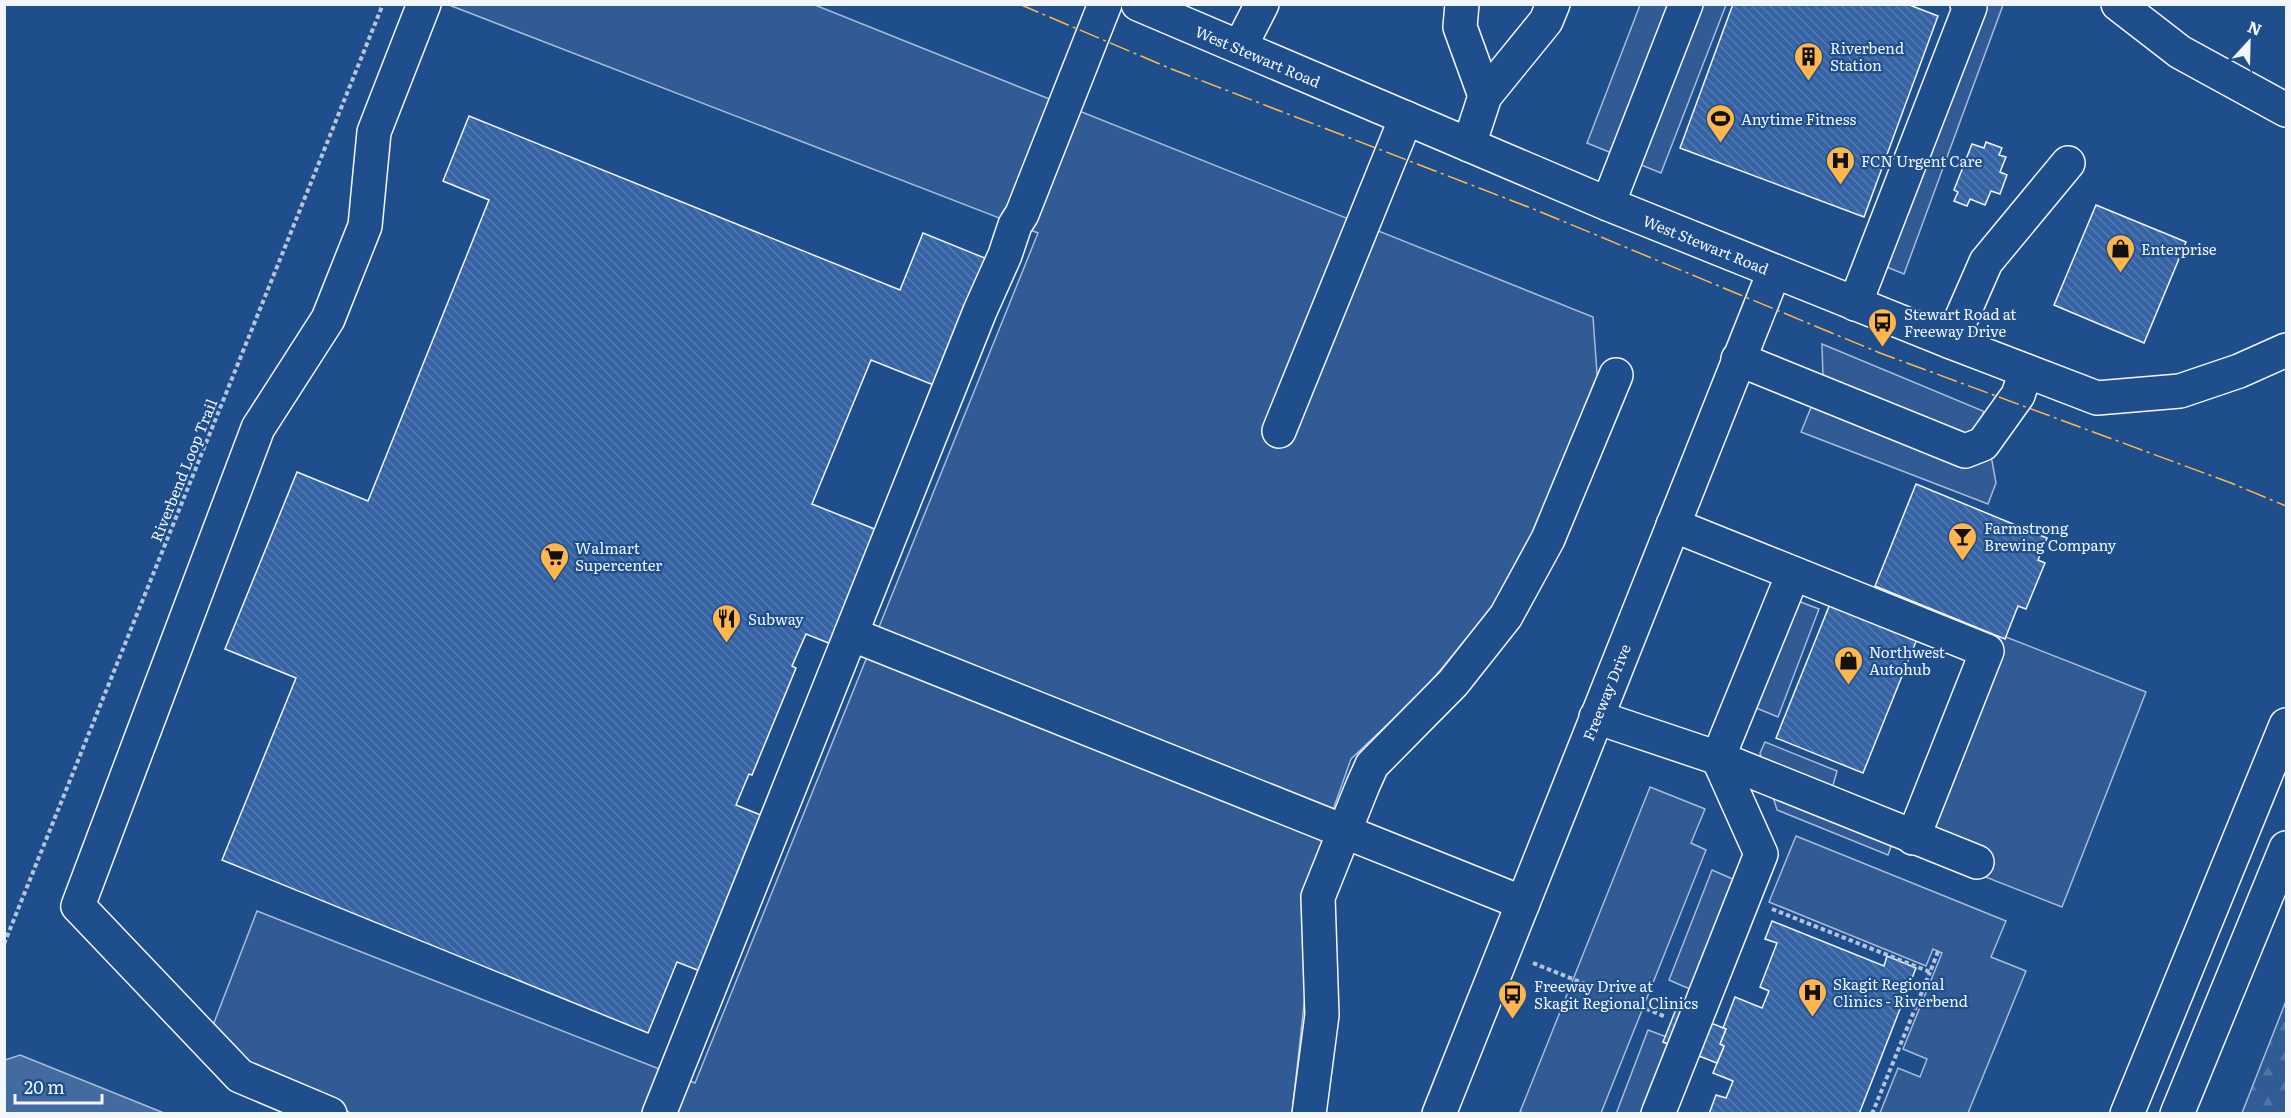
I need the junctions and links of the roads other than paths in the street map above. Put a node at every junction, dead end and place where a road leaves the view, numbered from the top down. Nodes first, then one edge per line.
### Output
1 (424, 4) edge
2 (1105, 4) edge
3 (1138, 4) edge
4 (1262, 4) edge
5 (1462, 4) edge
6 (1553, 4) edge
7 (1686, 4) edge
8 (1967, 4) edge
9 (2118, 4) edge
10 (1240, 48) junction
11 (1485, 96) junction
12 (2286, 110) edge
13 (1406, 118) junction
14 (1468, 144) junction
15 (2068, 163) dead end
16 (1608, 204) junction
17 (1774, 272) junction
18 (1855, 304) junction
19 (1951, 342) junction
20 (2286, 350) edge
21 (1738, 359) junction
22 (2026, 371) junction
23 (1616, 375) dead end
24 (1279, 431) dead end
25 (1673, 525) junction
26 (1793, 574) junction
27 (851, 634) junction
28 (1596, 717) junction
29 (2286, 725) edge
30 (1718, 759) junction
31 (1345, 831) junction
32 (1913, 838) junction
33 (2286, 848) edge
34 (1977, 862) dead end
35 (1523, 903) junction
36 (330, 1113) edge
37 (659, 1113) edge
38 (1309, 1113) edge
39 (1438, 1113) edge
40 (1658, 1113) edge
41 (2127, 1113) edge
42 (2177, 1113) edge

1 - 36 main road
2 - 27 main road
3 - 10 main road, West Stewart Road
4 - 10 main road
5 - 11 main road
6 - 11 main road
7 - 16 main road
8 - 18 main road
9 - 12 main road
10 - 13 main road, West Stewart Road
11 - 14 main road
13 - 14 main road, West Stewart Road
13 - 24 main road
14 - 16 main road, West Stewart Road
15 - 19 main road
16 - 17 main road, West Stewart Road
17 - 18 main road, West Stewart Road
17 - 21 main road, Freeway Drive
18 - 19 main road, West Stewart Road
19 - 22 main road, West Stewart Road
20 - 22 main road, West Stewart Road
21 - 22 main road
21 - 25 main road, Freeway Drive
23 - 31 main road
25 - 26 main road
25 - 28 main road, Freeway Drive
26 - 30 main road
26 - 32 main road
27 - 31 main road
27 - 37 main road
28 - 30 main road
28 - 35 main road, Freeway Drive
29 - 41 main road
30 - 32 main road
30 - 40 main road
31 - 35 main road
31 - 38 main road
32 - 34 main road
33 - 42 main road
35 - 39 main road, Freeway Drive

